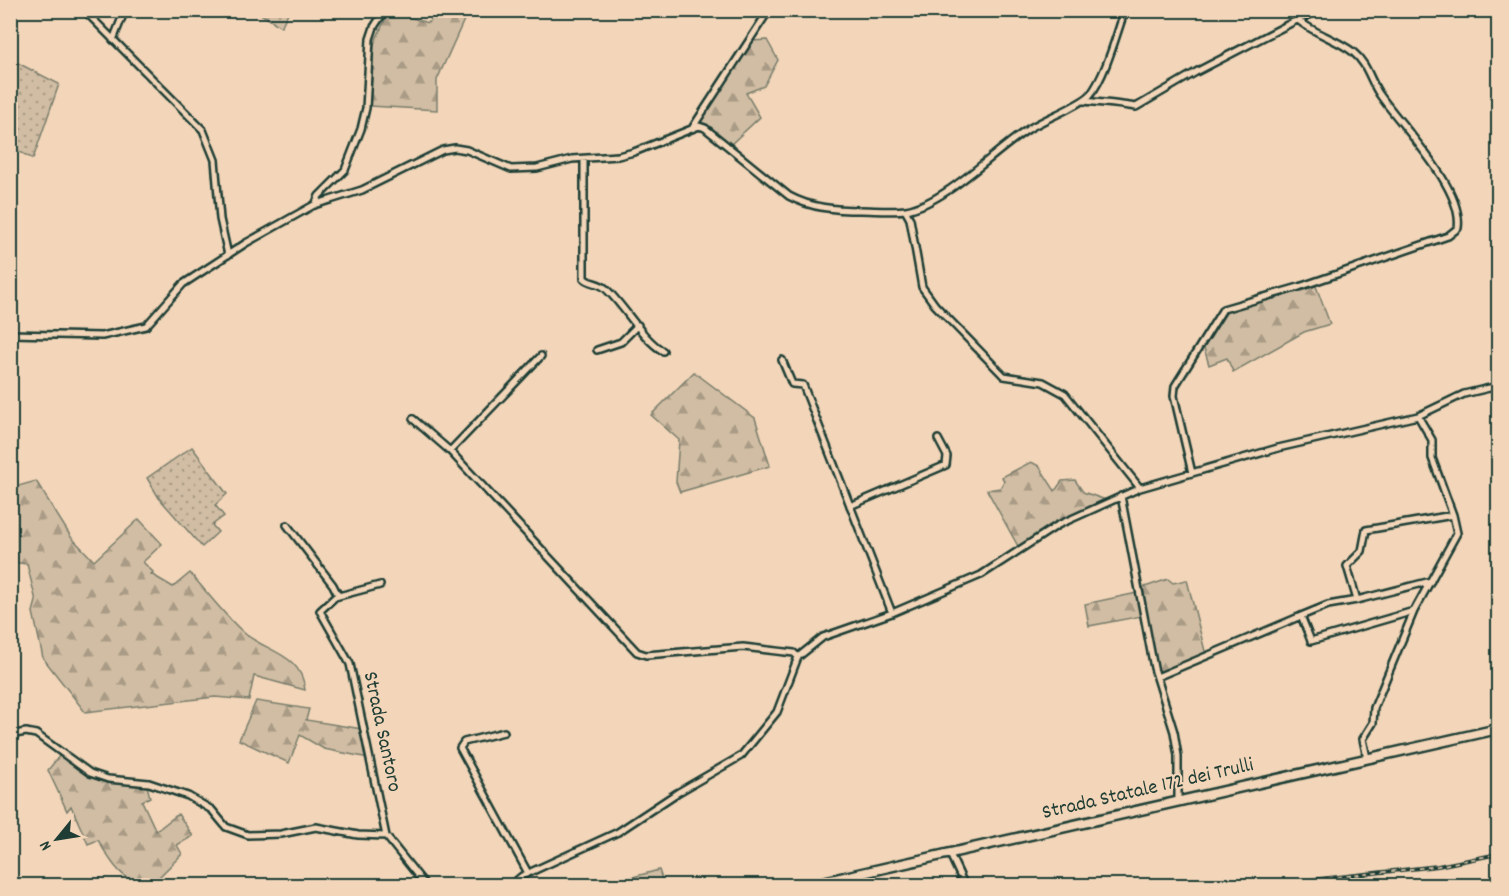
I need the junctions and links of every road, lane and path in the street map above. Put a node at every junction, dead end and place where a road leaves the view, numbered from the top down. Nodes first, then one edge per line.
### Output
1 (84, 10) edge
2 (125, 10) edge
3 (385, 10) edge
4 (769, 10) edge
5 (1125, 10) edge
6 (1321, 10) edge
7 (1298, 20) junction
8 (113, 40) junction
9 (1084, 101) junction
10 (693, 128) junction
11 (584, 159) junction
12 (315, 205) junction
13 (905, 210) junction
14 (228, 255) junction
15 (638, 325) junction
16 (10, 334) edge
17 (597, 350) dead end
18 (663, 351) dead end
19 (542, 356) dead end
20 (782, 360) dead end
21 (1498, 386) edge
22 (1418, 416) junction
23 (412, 419) dead end
24 (938, 439) dead end
25 (450, 451) junction
26 (1192, 473) junction
27 (1140, 488) junction
28 (1121, 496) junction
29 (850, 506) junction
30 (1454, 515) junction
31 (287, 525) dead end
32 (1431, 581) junction
33 (380, 585) dead end
34 (338, 595) junction
35 (1357, 600) junction
36 (1414, 611) junction
37 (892, 614) junction
38 (1301, 616) junction
39 (798, 657) junction
40 (1157, 677) junction
41 (1498, 729) edge
42 (504, 732) dead end
43 (10, 735) edge
44 (1367, 758) junction
45 (1178, 802) junction
46 (386, 836) junction
47 (949, 852) junction
48 (528, 873) junction
49 (426, 885) edge
50 (510, 885) edge
51 (805, 885) edge
52 (965, 885) edge

1 - 8 street
2 - 8 street
3 - 12 street
4 - 10 street
5 - 9 street
6 - 7 street
7 - 9 street
7 - 26 street
8 - 14 street
9 - 13 street
10 - 11 street
10 - 13 street
11 - 12 street
11 - 15 street
12 - 14 street
13 - 27 street
14 - 16 street
15 - 17 street
15 - 18 street
19 - 25 street
20 - 29 street
21 - 22 street
22 - 26 street
22 - 30 street
23 - 25 street
24 - 29 street
25 - 39 street
26 - 27 street
27 - 28 street
28 - 37 street
28 - 40 street
29 - 37 street
30 - 32 street
30 - 35 street
31 - 34 street
32 - 35 street
32 - 36 street
33 - 34 street
34 - 46 street, Strada Santoro
35 - 38 street
36 - 38 street
36 - 44 street
37 - 39 street
38 - 40 street
39 - 48 street
40 - 45 street
41 - 44 main road, Strada Statale 172 dei Trulli
42 - 48 street
43 - 46 street
44 - 45 main road, Strada Statale 172 dei Trulli
45 - 47 main road, Strada Statale 172 dei Trulli
46 - 49 street, Strada Santoro
47 - 51 main road, Strada Statale 172 dei Trulli
47 - 52 street
48 - 50 street

